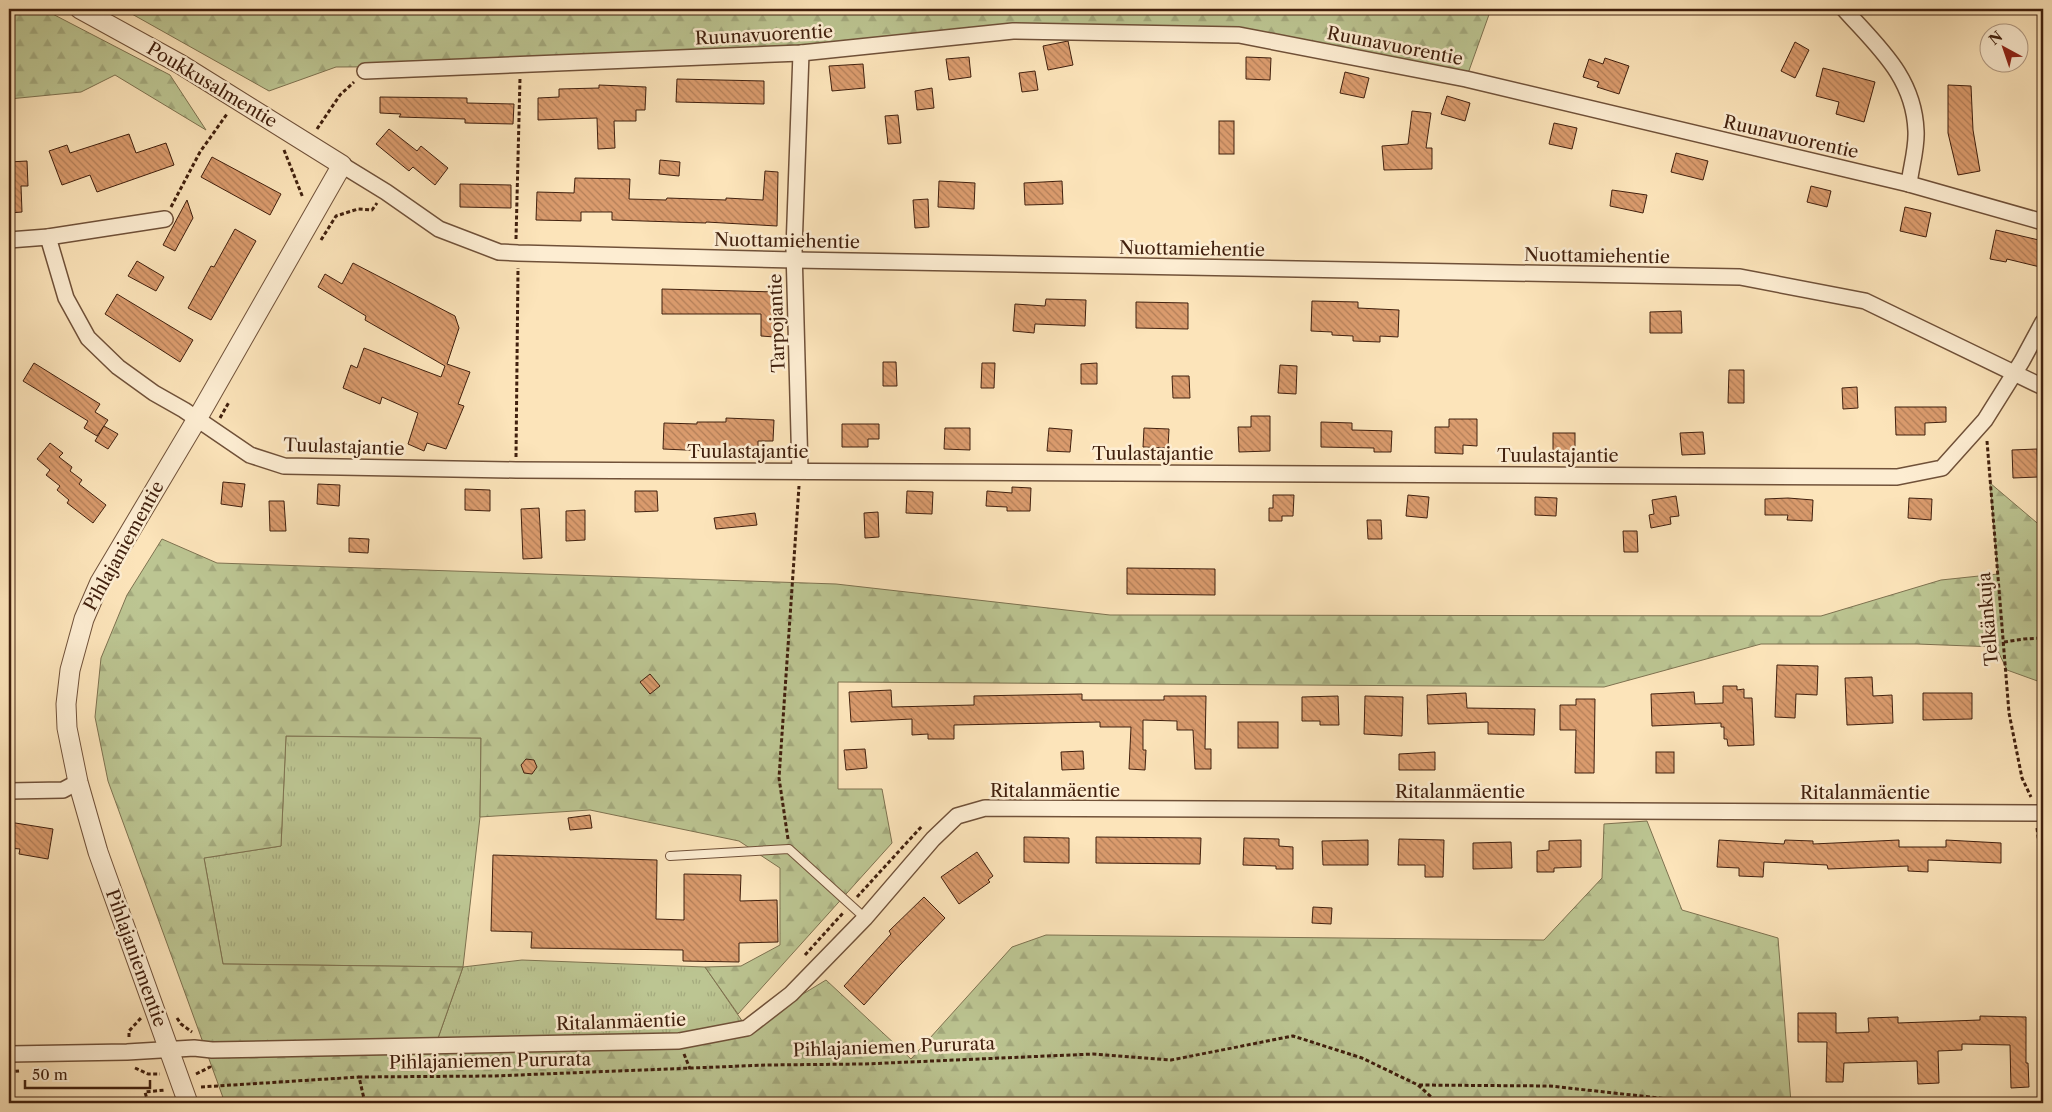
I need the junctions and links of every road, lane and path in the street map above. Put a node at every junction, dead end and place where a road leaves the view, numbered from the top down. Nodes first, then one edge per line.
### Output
1 (80, 9) edge
2 (1844, 9) edge
3 (800, 53) junction
4 (520, 66) junction
5 (365, 71) joint
6 (230, 108) dead end
7 (318, 129) junction
8 (325, 134) dead end
9 (294, 135) junction
10 (342, 165) junction
11 (1909, 184) junction
12 (386, 192) junction
13 (317, 206) junction
14 (336, 216) junction
15 (165, 219) joint
16 (2043, 222) edge
17 (48, 237) junction
18 (9, 240) edge
19 (316, 248) dead end
20 (518, 253) junction
21 (795, 260) junction
22 (2043, 322) edge
23 (2014, 373) junction
24 (2043, 387) edge
25 (232, 397) dead end
26 (197, 419) junction
27 (1986, 420) junction
28 (214, 430) junction
29 (516, 470) junction
30 (800, 471) junction
31 (2043, 638) edge
32 (2004, 642) junction
33 (78, 782) junction
34 (9, 791) edge
35 (2039, 813) edge
36 (925, 824) dead end
37 (789, 849) junction
38 (670, 856) dead end
39 (2043, 877) edge
40 (851, 904) junction
41 (865, 918) junction
42 (800, 960) dead end
43 (156, 1011) junction
44 (198, 1033) dead end
45 (169, 1049) junction
46 (212, 1050) junction
47 (127, 1052) junction
48 (9, 1054) edge
49 (359, 1077) junction
50 (1418, 1085) junction
51 (183, 1088) edge
52 (148, 1103) edge
53 (365, 1103) edge
54 (1438, 1103) edge
55 (1705, 1103) edge

1 - 9 street, Poukkusalmentie
2 - 11 street
3 - 4 street, Ruunavuorentie
3 - 11 street, Ruunavuorentie
3 - 21 street, Tarpojantie
4 - 5 street, Ruunavuorentie
4 - 20 path
5 - 7 path
6 - 15 path
7 - 8 path
7 - 9 path
9 - 10 street, Poukkusalmentie
9 - 13 path
10 - 12 street, Nuottamiehentie
10 - 13 street, Pihlajaniementie
11 - 16 street, Ruunavuorentie
12 - 14 path
12 - 20 street, Nuottamiehentie
13 - 14 path
13 - 26 street, Pihlajaniementie
14 - 19 path
15 - 17 street
17 - 18 street
17 - 26 street, Tuulastajantie
20 - 21 street, Nuottamiehentie
20 - 29 path
21 - 23 street, Nuottamiehentie
21 - 30 street, Tarpojantie
22 - 23 street, Tuulastajantie
23 - 24 street, Nuottamiehentie
23 - 27 street, Tuulastajantie
25 - 28 path
26 - 28 street, Tuulastajantie
26 - 33 street, Pihlajaniementie
27 - 30 street, Tuulastajantie
27 - 32 path, Telkänkuja
28 - 29 street, Tuulastajantie
29 - 30 street, Tuulastajantie
30 - 37 path
31 - 32 path
32 - 35 path, Telkänkuja
33 - 34 street
33 - 43 street, Pihlajaniementie
35 - 39 path, Telkänkuja
35 - 41 street, Ritalanmäentie
36 - 40 path
37 - 38 lane
37 - 40 lane
40 - 41 lane
40 - 42 path
41 - 46 street, Ritalanmäentie
43 - 44 path
43 - 45 street, Pihlajaniementie
43 - 47 path
45 - 46 street, Ritalanmäentie
45 - 47 street, Ritalanmäentie
45 - 51 street, Pihlajaniementie
46 - 51 path
47 - 48 street, Ritalanmäentie
49 - 50 path, Pihlajaniemen Pururata
49 - 51 path, Pihlajaniemen Pururata
49 - 53 path
50 - 54 path, Pihlajaniemen Pururata
50 - 55 path
51 - 52 path

